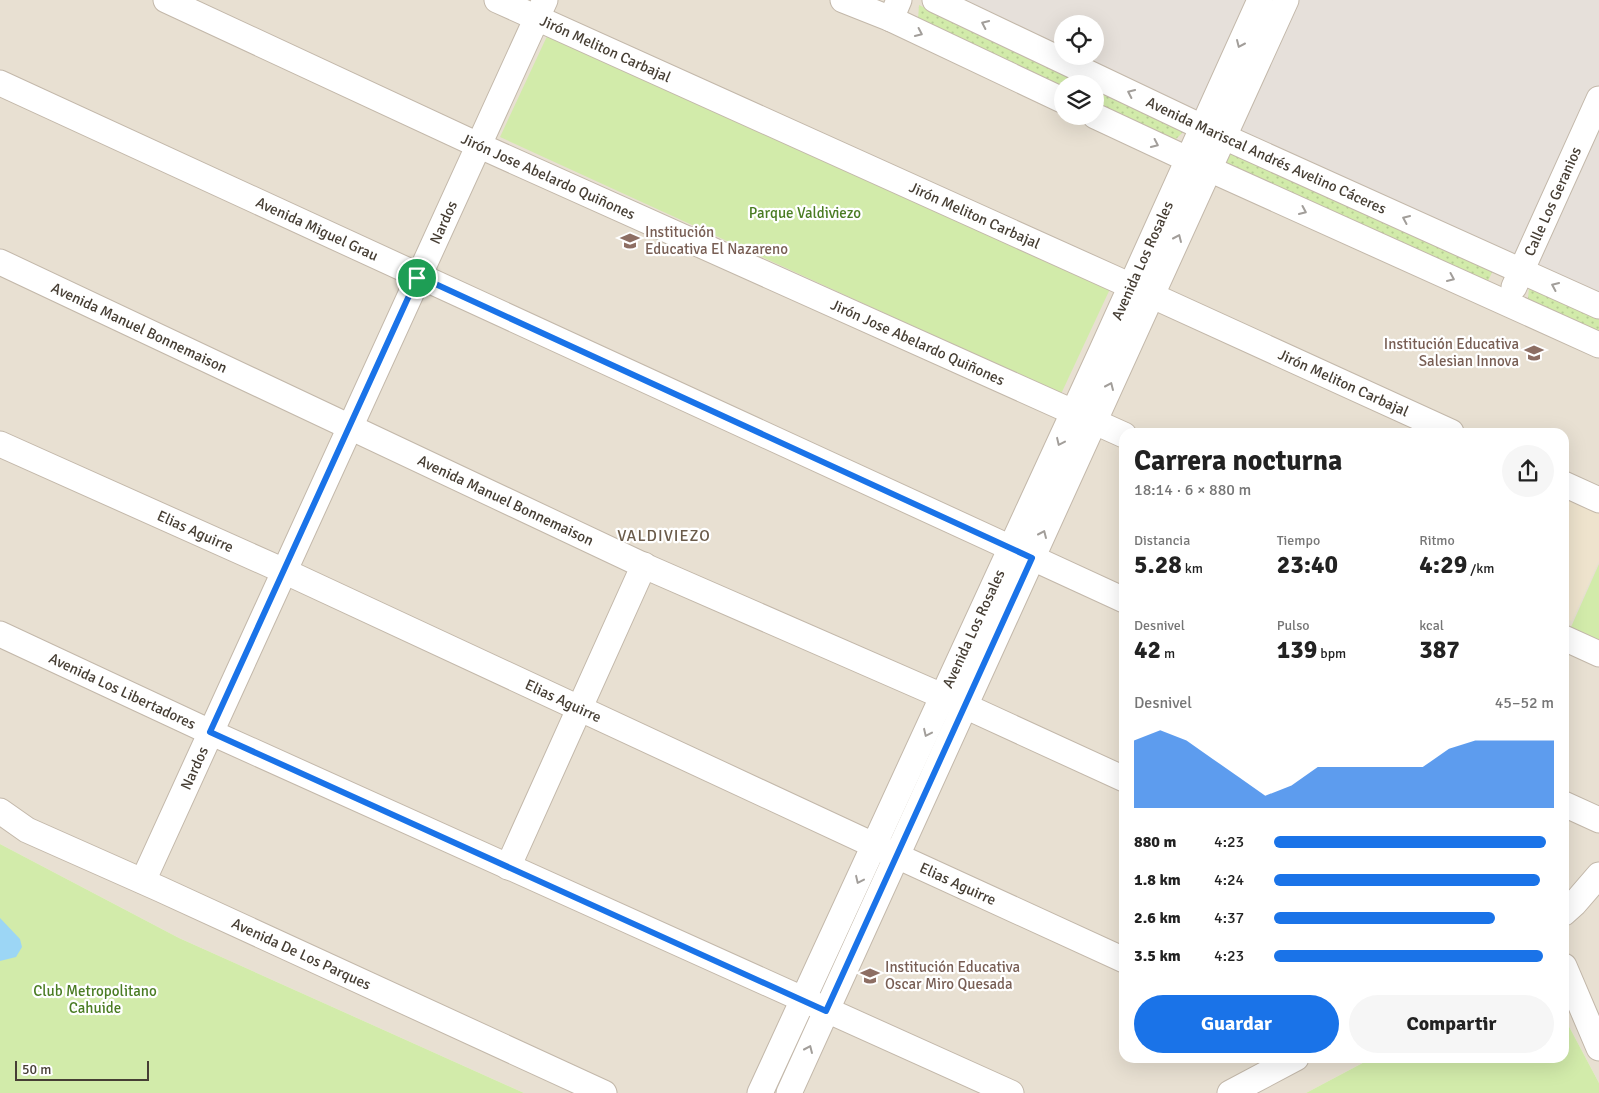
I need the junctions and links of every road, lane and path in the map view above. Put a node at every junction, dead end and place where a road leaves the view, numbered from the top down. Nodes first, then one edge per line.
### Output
1 (166, 0) edge
2 (497, 0) edge
3 (842, 0) edge
4 (935, 0) edge
5 (1260, 0) edge
6 (1286, 0) edge
7 (541, 9) edge
8 (895, 10) edge
9 (0, 83) edge
10 (1054, 96) edge
11 (1599, 99) edge
12 (1104, 120) edge
13 (1213, 132) junction
14 (478, 145) junction
15 (1198, 164) junction
16 (0, 262) edge
17 (1522, 271) junction
18 (418, 276) junction
19 (1141, 291) junction
20 (1507, 303) junction
21 (1599, 306) edge
22 (1599, 345) edge
23 (1084, 416) junction
24 (350, 428) junction
25 (1442, 428) edge
26 (1119, 433) edge
27 (0, 444) edge
28 (1569, 486) edge
29 (1599, 500) edge
30 (1022, 553) junction
31 (644, 565) junction
32 (284, 571) junction
33 (1119, 598) edge
34 (0, 634) edge
35 (1569, 640) edge
36 (1599, 654) edge
37 (954, 701) junction
38 (580, 709) junction
39 (210, 732) junction
40 (1119, 778) edge
41 (1569, 806) edge
42 (0, 811) edge
43 (1599, 820) edge
44 (886, 851) junction
45 (508, 867) junction
46 (1599, 875) edge
47 (143, 880) junction
48 (1569, 908) edge
49 (1119, 958) edge
50 (1569, 978) edge
51 (803, 1001) junction
52 (826, 1011) junction
53 (1599, 1048) edge
54 (1280, 1063) edge
55 (604, 1093) edge
56 (760, 1093) edge
57 (789, 1093) edge
58 (1010, 1093) edge
59 (1230, 1093) edge

1 - 14 street, Jirón Jose Abelardo Quiñones
2 - 7 street, Jirón Meliton Carbajal
3 - 8 street
13 -> 4 street, Avenida Mariscal Andrés Avelino Cáceres
5 -> 13 street, Avenida Los Rosales
6 - 13 street, Avenida Los Rosales
7 - 14 street, Nardos
7 - 19 street, Jirón Meliton Carbajal
8 -> 10 street
9 - 18 street, Avenida Miguel Grau
11 - 17 street, Calle Los Geranios
12 -> 15 street
13 - 15 street, Avenida Los Rosales
17 -> 13 street, Avenida Mariscal Andrés Avelino Cáceres
14 - 18 street, Nardos
14 - 23 street, Jirón Jose Abelardo Quiñones
15 - 19 street, Avenida Los Rosales
15 -> 20 street
16 - 24 street, Avenida Manuel Bonnemaison
17 - 20 street, Calle Los Geranios
21 -> 17 street, Avenida Mariscal Andrés Avelino Cáceres
18 - 24 street, Nardos
18 - 30 street, Avenida Miguel Grau
19 - 23 street, Avenida Los Rosales
19 - 25 street, Jirón Meliton Carbajal
20 - 22 street
23 - 26 street, Jirón Jose Abelardo Quiñones
23 - 30 street, Avenida Los Rosales
24 - 31 street, Avenida Manuel Bonnemaison
24 - 32 street, Nardos
27 - 32 street, Elias Aguirre
28 - 29 street
30 - 33 street, Avenida Miguel Grau
30 - 37 street, Avenida Los Rosales
31 - 37 street, Avenida Manuel Bonnemaison
31 - 38 street
32 - 38 street, Elias Aguirre
32 - 39 street, Nardos
34 - 39 street, Avenida Los Libertadores
35 - 36 street
37 - 40 street, Avenida Manuel Bonnemaison
37 - 44 street, Avenida Los Rosales
38 - 44 street, Elias Aguirre
38 - 45 street
39 - 45 street, Avenida Los Libertadores
39 - 47 street, Nardos
41 - 43 street
42 - 47 street, Avenida De Los Parques
44 - 49 street, Elias Aguirre
44 -> 51 street, Avenida Los Rosales
44 - 52 street, Avenida Los Rosales
45 - 51 street, Avenida Los Libertadores
46 - 48 street
47 - 55 street, Avenida De Los Parques
50 - 53 street
51 - 52 street, Avenida Los Libertadores
51 - 56 street, Avenida Los Rosales
57 -> 52 street, Avenida Los Rosales
52 - 58 street, Avenida Los Libertadores
54 - 59 street

